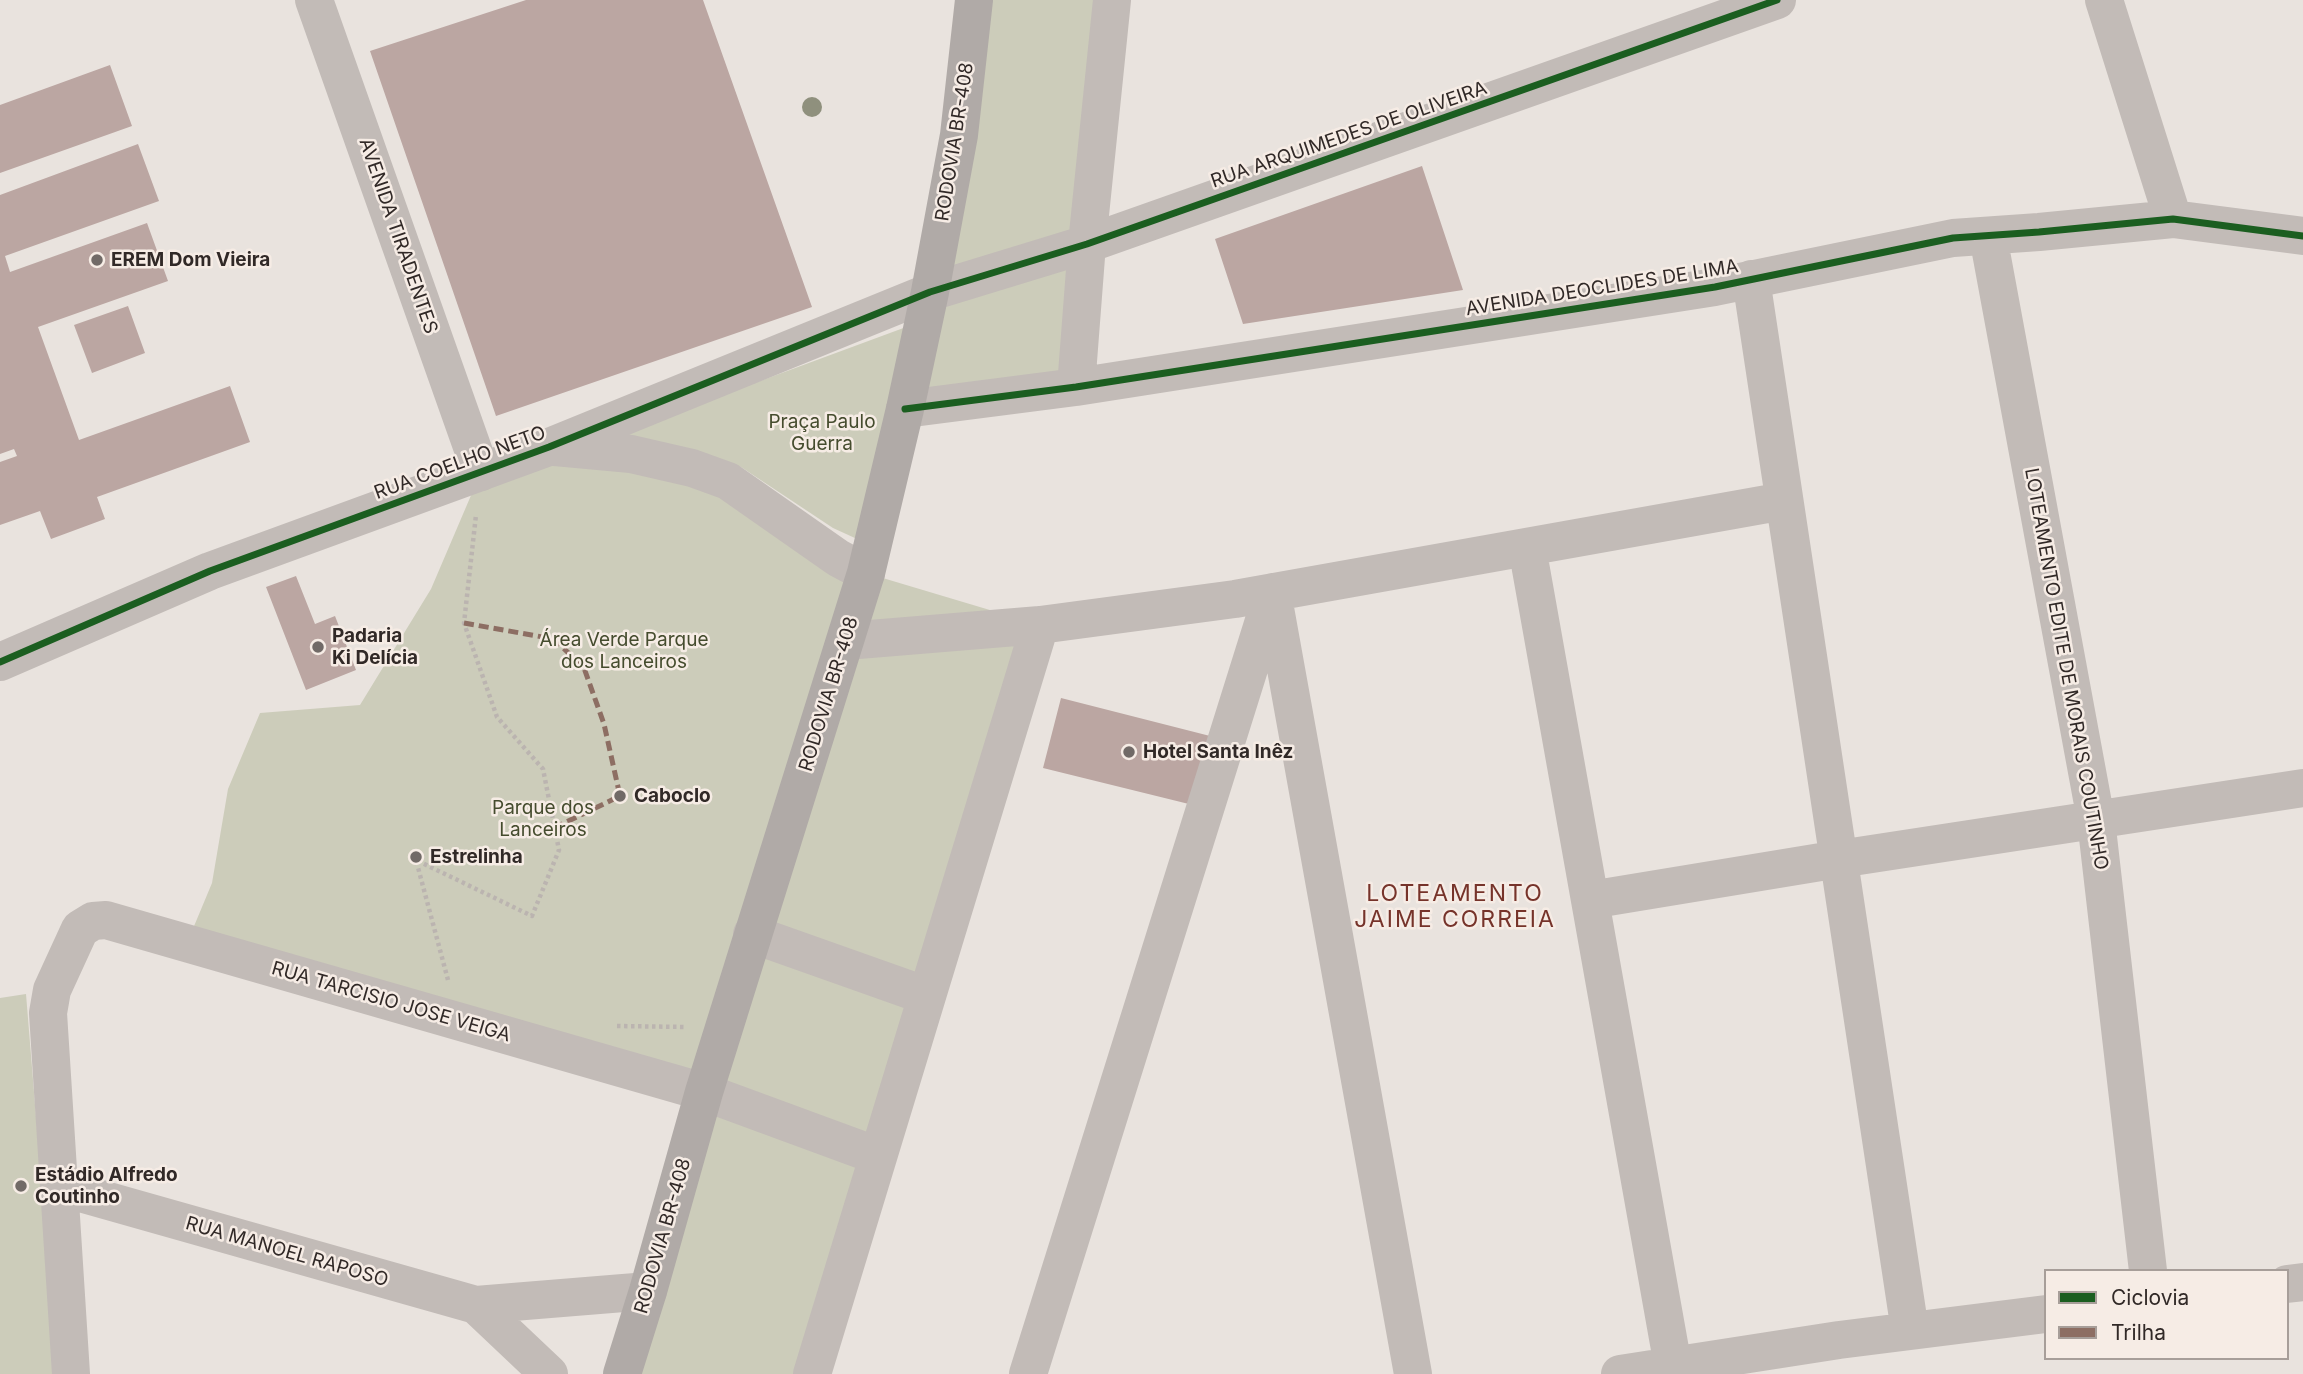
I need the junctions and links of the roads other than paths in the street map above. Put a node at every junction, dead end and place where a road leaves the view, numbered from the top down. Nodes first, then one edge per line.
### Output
1 (314, 0) edge
2 (974, 0) edge
3 (1112, 0) edge
4 (1777, 0) edge
5 (2104, 0) edge
6 (2173, 219) junction
7 (1988, 236) junction
8 (2303, 236) edge
9 (1087, 244) junction
10 (1751, 279) junction
11 (930, 292) junction
12 (1076, 387) junction
13 (905, 409) junction
14 (550, 447) junction
15 (481, 472) junction
16 (1784, 501) junction
17 (1527, 547) junction
18 (866, 573) junction
19 (1272, 592) junction
20 (1040, 625) junction
21 (846, 641) junction
22 (0, 662) edge
23 (2303, 788) edge
24 (2096, 820) junction
25 (1839, 859) junction
26 (1590, 900) junction
27 (752, 934) junction
28 (927, 996) junction
29 (704, 1092) junction
30 (878, 1156) junction
31 (59, 1186) junction
32 (2148, 1269) edge
33 (649, 1290) junction
34 (475, 1305) junction
35 (2044, 1314) edge
36 (1910, 1331) junction
37 (1673, 1366) junction
38 (71, 1374) edge
39 (549, 1374) edge
40 (622, 1374) edge
41 (811, 1374) edge
42 (1028, 1374) edge
43 (1413, 1374) edge
44 (1620, 1374) edge

1 - 15 street, AVENIDA TIRADENTES
2 - 11 main road, RODOVIA BR-408
3 - 9 street
4 - 9 street, RUA ARQUIMEDES DE OLIVEIRA
5 - 6 street
6 - 7 street, AVENIDA DEOCLIDES DE LIMA
6 - 8 street, AVENIDA DEOCLIDES DE LIMA
7 - 10 street, AVENIDA DEOCLIDES DE LIMA
7 - 24 street, LOTEAMENTO EDITE DE MORAIS COUTINHO
9 - 11 street, RUA ARQUIMEDES DE OLIVEIRA
9 - 12 street
10 - 12 street, AVENIDA DEOCLIDES DE LIMA
10 - 16 street
11 - 13 main road, RODOVIA BR-408
11 - 14 street, RUA COELHO NETO
12 - 13 street, AVENIDA DEOCLIDES DE LIMA
13 - 18 main road, RODOVIA BR-408
14 - 15 street, RUA COELHO NETO
14 - 18 street, RUA COELHO NETO
15 - 22 street, RUA COELHO NETO
16 - 17 street
16 - 25 street
17 - 19 street
17 - 26 street
18 - 21 main road, RODOVIA BR-408
19 - 20 street
19 - 42 street
19 - 43 street
20 - 21 street
20 - 28 street
21 - 27 main road, RODOVIA BR-408
23 - 24 street
24 - 25 street
24 - 32 street, LOTEAMENTO EDITE DE MORAIS COUTINHO
25 - 26 street
25 - 36 street
26 - 37 street
27 - 28 street
27 - 29 main road, RODOVIA BR-408
28 - 30 street
29 - 30 street, RUA TARCISIO JOSE VEIGA
29 - 31 street, RUA TARCISIO JOSE VEIGA
29 - 33 main road, RODOVIA BR-408
30 - 41 street
31 - 34 street, RUA MANOEL RAPOSO
31 - 38 street
33 - 34 street, RUA MANOEL RAPOSO
33 - 40 main road, RODOVIA BR-408
34 - 39 street, RUA MANOEL RAPOSO
35 - 36 street
36 - 37 street
37 - 44 street

